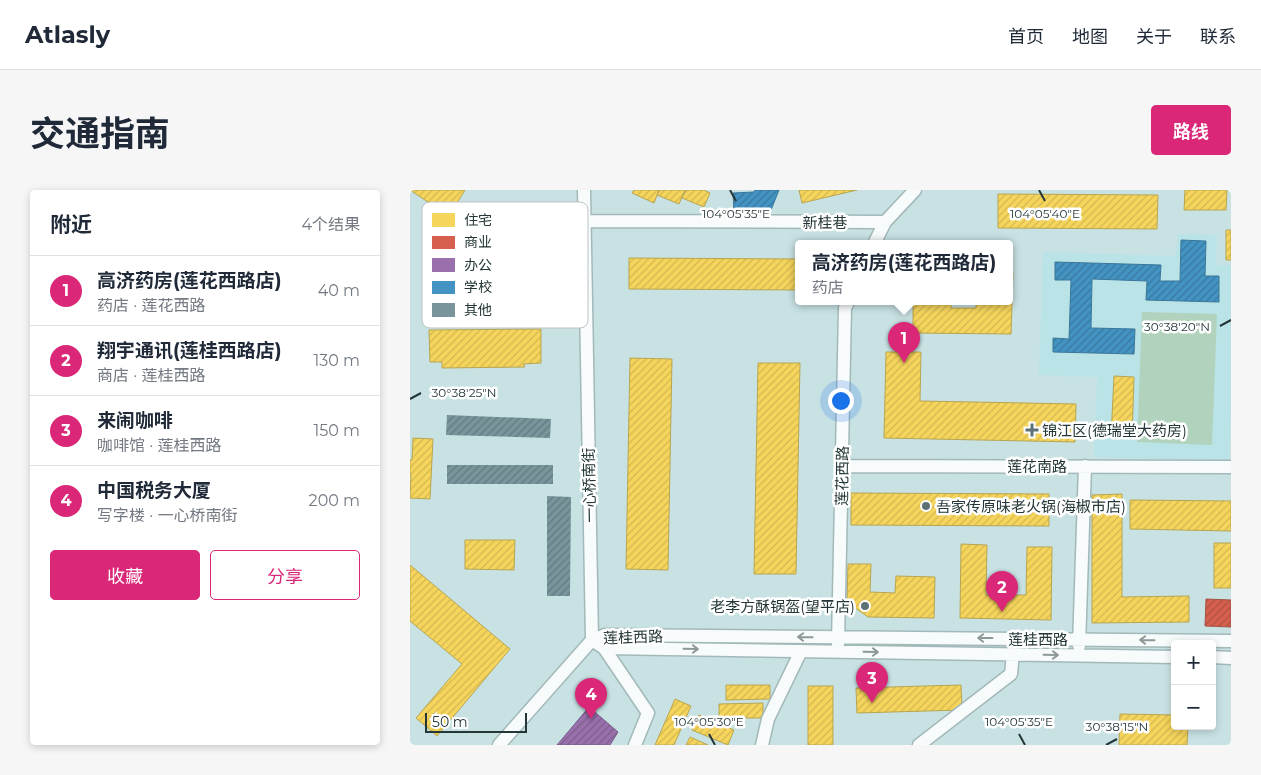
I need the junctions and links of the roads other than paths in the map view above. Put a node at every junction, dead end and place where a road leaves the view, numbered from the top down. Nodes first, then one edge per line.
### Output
1 (915, 190) edge
2 (588, 221) edge
3 (885, 222) junction
4 (876, 240) edge
5 (846, 305) edge
6 (586, 328) edge
7 (843, 466) junction
8 (1085, 466) junction
9 (1231, 467) edge
10 (838, 637) junction
11 (1080, 639) junction
12 (592, 640) junction
13 (1231, 641) edge
14 (604, 648) junction
15 (800, 651) junction
16 (838, 652) junction
17 (1013, 654) junction
18 (1078, 655) junction
19 (1171, 657) edge
20 (1216, 657) edge
21 (1231, 658) edge
22 (499, 745) edge
23 (634, 745) edge
24 (762, 745) edge
25 (918, 745) edge

1 - 3 street
2 - 3 street, 新桂巷
3 - 4 street
5 - 7 street, 莲花西路
6 - 12 street, 一心桥南街
7 - 8 street, 莲花南路
7 - 10 street, 莲花西路
8 - 9 street, 莲花南路
8 - 11 street
11 -> 10 street, 莲桂西路
10 -> 12 street, 莲桂西路
10 - 16 street, 莲花西路
13 -> 11 street, 莲桂西路
11 - 18 street
12 - 14 street, 莲桂西路
12 - 22 street
14 -> 15 street, 莲桂西路
14 - 23 street
15 - 16 street, 莲桂西路
15 - 24 street
16 -> 17 street, 莲桂西路
17 -> 18 street, 莲桂西路
17 - 25 street
18 - 19 street, 莲桂西路
20 - 21 street

